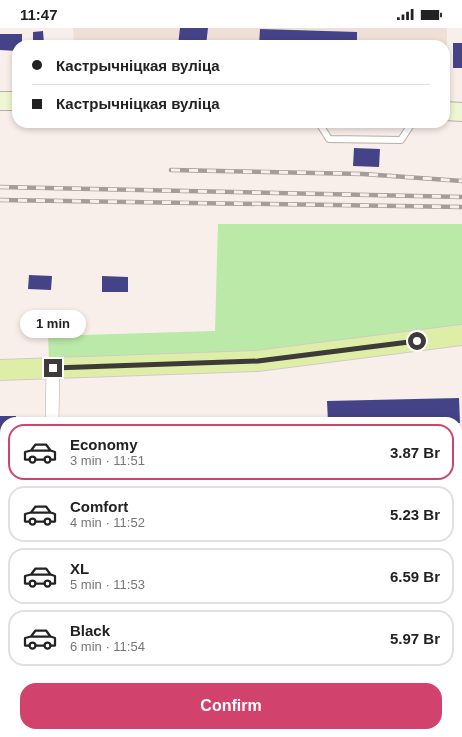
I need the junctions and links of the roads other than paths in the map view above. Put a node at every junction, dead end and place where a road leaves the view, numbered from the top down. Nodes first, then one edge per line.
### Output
1 (0, 101) edge
2 (12, 101) edge
3 (450, 111) edge
4 (462, 112) edge
5 (322, 128) edge
6 (409, 128) edge
7 (462, 335) edge
8 (53, 368) junction
9 (0, 370) edge
10 (52, 417) edge

1 - 2 main road
3 - 4 main road
5 - 6 lane
7 - 8 main road
8 - 9 main road
8 - 10 street

